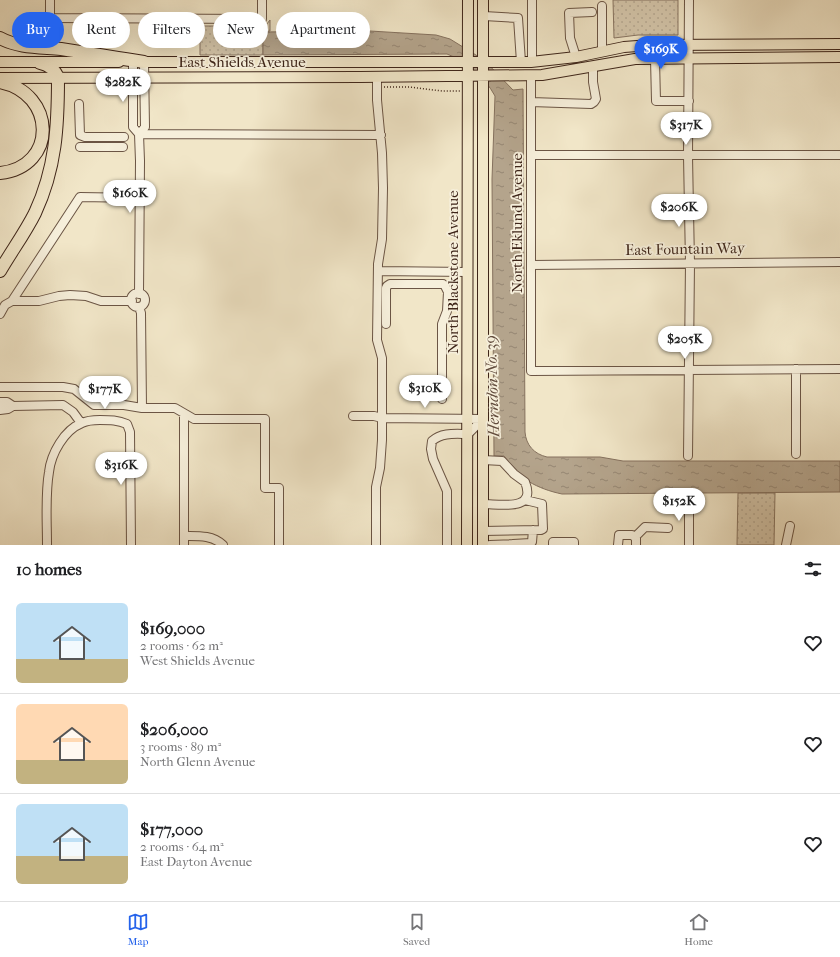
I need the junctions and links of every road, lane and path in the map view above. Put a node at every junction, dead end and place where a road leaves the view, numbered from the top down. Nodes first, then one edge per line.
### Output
1 (50, 0) edge
2 (262, 0) edge
3 (468, 0) edge
4 (484, 0) edge
5 (532, 0) edge
6 (689, 0) edge
7 (602, 6) dead end
8 (592, 12) dead end
9 (484, 16) junction
10 (0, 38) edge
11 (840, 44) edge
12 (690, 45) junction
13 (602, 52) junction
14 (576, 57) junction
15 (840, 57) edge
16 (690, 58) junction
17 (655, 59) junction
18 (0, 62) edge
19 (138, 62) junction
20 (521, 62) junction
21 (532, 62) junction
22 (40, 63) junction
23 (468, 63) junction
24 (484, 63) junction
25 (593, 66) junction
26 (484, 75) junction
27 (531, 75) junction
28 (468, 76) junction
29 (133, 77) junction
30 (144, 77) junction
31 (377, 77) junction
32 (0, 78) edge
33 (58, 78) junction
34 (0, 82) edge
35 (383, 87) dead end
36 (460, 91) dead end
37 (689, 101) junction
38 (531, 102) junction
39 (79, 104) dead end
40 (139, 134) junction
41 (381, 135) junction
42 (124, 137) dead end
43 (80, 147) dead end
44 (123, 147) dead end
45 (531, 155) junction
46 (840, 155) edge
47 (688, 156) junction
48 (0, 173) edge
49 (140, 198) junction
50 (840, 262) edge
51 (690, 263) junction
52 (531, 265) junction
53 (0, 271) edge
54 (378, 271) junction
55 (468, 272) junction
56 (140, 294) junction
57 (12, 301) junction
58 (132, 301) junction
59 (139, 307) junction
60 (0, 314) edge
61 (386, 324) dead end
62 (796, 369) junction
63 (840, 369) edge
64 (689, 370) junction
65 (0, 386) edge
66 (442, 399) dead end
67 (0, 402) edge
68 (13, 406) junction
69 (142, 408) junction
70 (0, 410) edge
71 (184, 414) junction
72 (353, 416) dead end
73 (382, 418) junction
74 (468, 419) junction
75 (483, 419) junction
76 (81, 423) junction
77 (468, 434) junction
78 (796, 454) dead end
79 (688, 456) dead end
80 (483, 460) junction
81 (689, 499) dead end
82 (525, 500) junction
83 (483, 504) junction
84 (467, 512) junction
85 (790, 526) dead end
86 (668, 528) dead end
87 (533, 530) junction
88 (483, 531) junction
89 (184, 536) junction
90 (635, 541) edge
91 (513, 544) edge
92 (47, 545) edge
93 (131, 545) edge
94 (184, 545) edge
95 (223, 545) edge
96 (280, 545) edge
97 (376, 545) edge
98 (446, 545) edge
99 (467, 545) edge
100 (473, 545) edge
101 (483, 545) edge
102 (490, 545) edge
103 (553, 545) edge
104 (574, 545) edge
105 (618, 545) edge
106 (689, 545) edge
107 (786, 545) edge

1 - 2 street
3 - 23 main road, North Blackstone Avenue
4 - 9 main road, North Blackstone Avenue
5 - 21 street
6 - 12 street
7 - 13 street
8 - 14 street
9 - 20 street
9 - 24 main road, North Blackstone Avenue
10 - 19 highway
11 - 12 main road, East Shields Avenue
12 - 13 main road, East Shields Avenue
12 - 16 street
13 - 14 main road, East Shields Avenue
14 - 21 main road, East Shields Avenue
15 - 16 main road, East Shields Avenue
16 - 17 main road, East Shields Avenue
16 - 37 street
17 - 25 main road, East Shields Avenue
17 - 37 street
18 - 22 main road, East Shields Avenue
19 - 22 main road, East Shields Avenue
19 - 23 main road, East Shields Avenue
19 - 29 street
19 - 30 street
20 - 21 main road, East Shields Avenue
20 - 24 main road, East Shields Avenue
22 - 33 highway
23 - 24 main road, East Shields Avenue
23 - 28 main road, North Blackstone Avenue
24 - 26 main road, North Blackstone Avenue
25 - 27 main road, East Shields Avenue
25 - 38 street
26 - 27 main road, East Shields Avenue
26 - 28 main road, East Shields Avenue
26 - 75 main road, North Blackstone Avenue
27 - 38 street, North Eklund Avenue
28 - 31 main road, East Shields Avenue
28 - 55 main road, North Blackstone Avenue
29 - 30 main road, East Shields Avenue
29 - 33 main road, East Shields Avenue
29 - 40 street
30 - 31 main road, East Shields Avenue
30 - 40 street
31 - 41 street
32 - 33 main road, East Shields Avenue
33 - 53 highway
34 - 48 highway
35 - 36 path
37 - 47 street
38 - 45 street, North Eklund Avenue
39 - 42 street
40 - 41 street
40 - 49 street
41 - 54 street
43 - 44 street
45 - 47 street
45 - 52 street, North Eklund Avenue
46 - 47 street
47 - 51 street
49 - 56 street
49 - 57 street
50 - 51 street, East Fountain Way
51 - 52 street, East Fountain Way
51 - 64 street
52 - 64 street, North Eklund Avenue
54 - 55 street
54 - 73 street
55 - 74 main road, North Blackstone Avenue
56 - 58 street
56 - 59 street
57 - 58 street
57 - 60 street
58 - 59 street
59 - 69 street
61 - 66 street
62 - 63 street
62 - 64 street
62 - 78 street
64 - 79 street
65 - 69 street
67 - 68 street
68 - 70 street
68 - 76 street
69 - 71 street
71 - 89 street
71 - 96 street
72 - 73 street
73 - 74 street
73 - 97 street
74 - 75 street
74 - 77 main road, North Blackstone Avenue
75 - 77 street
75 - 80 main road, North Blackstone Avenue
76 - 92 street
76 - 93 street
77 - 84 main road, North Blackstone Avenue
77 - 98 street
80 - 82 street
80 - 83 main road, North Blackstone Avenue
81 - 106 street
82 - 83 street
82 - 87 street
83 - 88 main road, North Blackstone Avenue
84 - 99 main road, North Blackstone Avenue
84 - 100 main road
85 - 107 street
86 - 90 street
87 - 88 street
87 - 91 street
88 - 101 main road, North Blackstone Avenue
89 - 94 street
89 - 95 street
90 - 105 street
91 - 102 street
103 - 104 street

